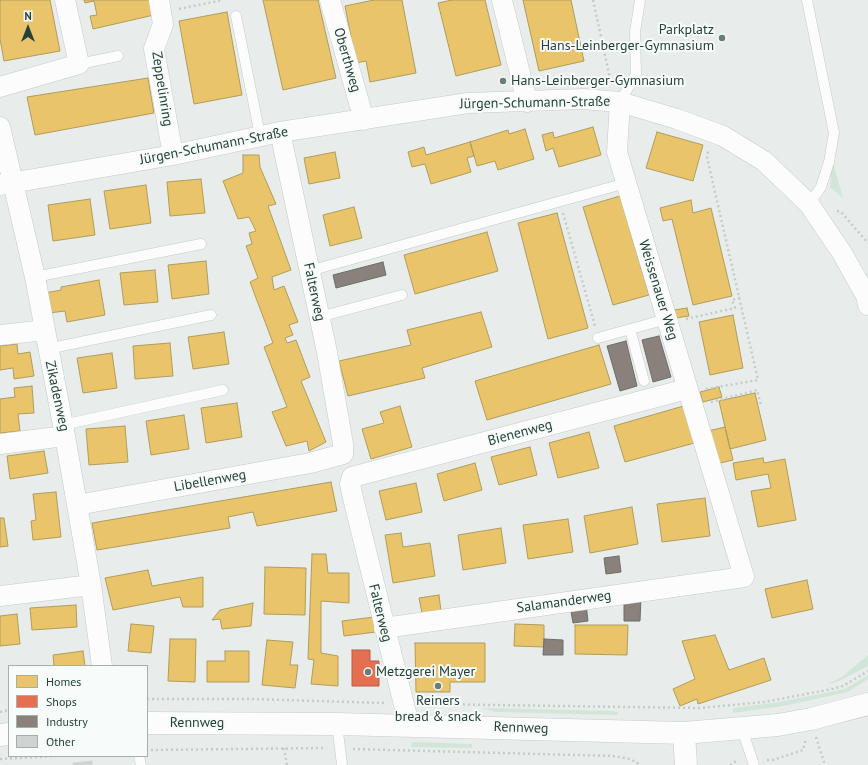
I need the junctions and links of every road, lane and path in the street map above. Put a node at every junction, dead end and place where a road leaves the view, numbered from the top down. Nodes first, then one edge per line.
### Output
1 (65, 0) edge
2 (224, 0) edge
3 (331, 0) edge
4 (502, 0) edge
5 (593, 0) edge
6 (640, 0) edge
7 (807, 0) edge
8 (160, 7) edge
9 (236, 16) dead end
10 (118, 56) dead end
11 (79, 64) junction
12 (0, 87) edge
13 (527, 102) junction
14 (620, 102) junction
15 (364, 120) junction
16 (0, 128) edge
17 (280, 132) junction
18 (711, 132) junction
19 (260, 135) junction
20 (172, 155) junction
21 (626, 183) junction
22 (6, 184) edge
23 (560, 201) junction
24 (808, 204) junction
25 (201, 244) dead end
26 (309, 271) junction
27 (35, 277) junction
28 (402, 295) dead end
29 (740, 298) junction
30 (868, 305) edge
31 (211, 315) dead end
32 (319, 317) junction
33 (689, 318) dead end
34 (667, 319) junction
35 (630, 329) junction
36 (0, 335) edge
37 (598, 338) joint
38 (46, 339) junction
39 (644, 381) dead end
40 (223, 390) dead end
41 (690, 398) junction
42 (760, 405) dead end
43 (64, 431) junction
44 (0, 444) edge
45 (343, 454) joint
46 (352, 477) joint
47 (78, 505) junction
48 (744, 577) joint
49 (91, 585) junction
50 (0, 596) edge
51 (384, 628) junction
52 (102, 665) edge
53 (868, 671) edge
54 (148, 699) edge
55 (403, 704) junction
56 (868, 704) edge
57 (811, 719) junction
58 (148, 723) edge
59 (337, 724) junction
60 (409, 725) junction
61 (742, 729) junction
62 (684, 733) junction
63 (284, 748) junction
64 (340, 749) junction
65 (148, 750) edge
66 (37, 757) edge
67 (0, 759) edge
68 (753, 762) edge
69 (287, 765) edge
70 (342, 765) edge
71 (641, 765) edge
72 (686, 765) edge
73 (730, 765) edge
74 (825, 765) edge

1 - 11 street
2 - 8 path
3 - 15 street, Oberthweg
4 - 13 street
5 - 14 path
6 - 14 lane
7 - 24 lane
8 - 20 street, Zeppelinring
9 - 19 lane
10 - 11 lane
11 - 12 street
13 - 14 street, Jürgen-Schumann-Straße
13 - 15 street, Jürgen-Schumann-Straße
14 - 18 street, Jürgen-Schumann-Straße
14 - 21 street, Weissenauer Weg
15 - 17 street, Jürgen-Schumann-Straße
16 - 22 street, Zikadenweg
17 - 19 street, Jürgen-Schumann-Straße
17 - 26 street, Falterweg
18 - 24 street, Jürgen-Schumann-Straße
18 - 29 path
19 - 20 street, Jürgen-Schumann-Straße
20 - 22 street, Jürgen-Schumann-Straße
21 - 23 lane
21 - 34 street, Weissenauer Weg
22 - 27 street, Zikadenweg
23 - 26 lane
23 - 37 path
24 - 30 street, Jürgen-Schumann-Straße
25 - 27 lane
26 - 32 street, Falterweg
27 - 38 street, Zikadenweg
28 - 32 lane
29 - 33 path
29 - 41 path
31 - 38 lane
32 - 45 street, Falterweg
34 - 35 lane
34 - 41 street, Weissenauer Weg
35 - 37 lane
35 - 39 lane
36 - 38 street
38 - 43 street, Zikadenweg
40 - 43 lane
41 - 42 path
41 - 46 street, Bienenweg
41 - 48 street, Weissenauer Weg
43 - 44 street
43 - 47 street, Zikadenweg
45 - 47 street, Libellenweg
46 - 51 street, Falterweg
47 - 49 street, Zikadenweg
48 - 51 street, Salamanderweg
49 - 50 street
49 - 52 street, Zikadenweg
51 - 55 street, Falterweg
53 - 55 path
54 - 55 path
55 - 60 street, Falterweg
56 - 57 main road, Rennweg
57 - 61 main road, Rennweg
57 - 68 path
57 - 74 path
58 - 59 main road, Rennweg
59 - 60 main road, Rennweg
59 - 64 lane
60 - 62 main road, Rennweg
61 - 62 main road, Rennweg
61 - 68 lane
62 - 72 main road
63 - 64 path
63 - 65 path
63 - 69 path
64 - 70 lane
64 - 71 path
66 - 67 path
68 - 73 path

